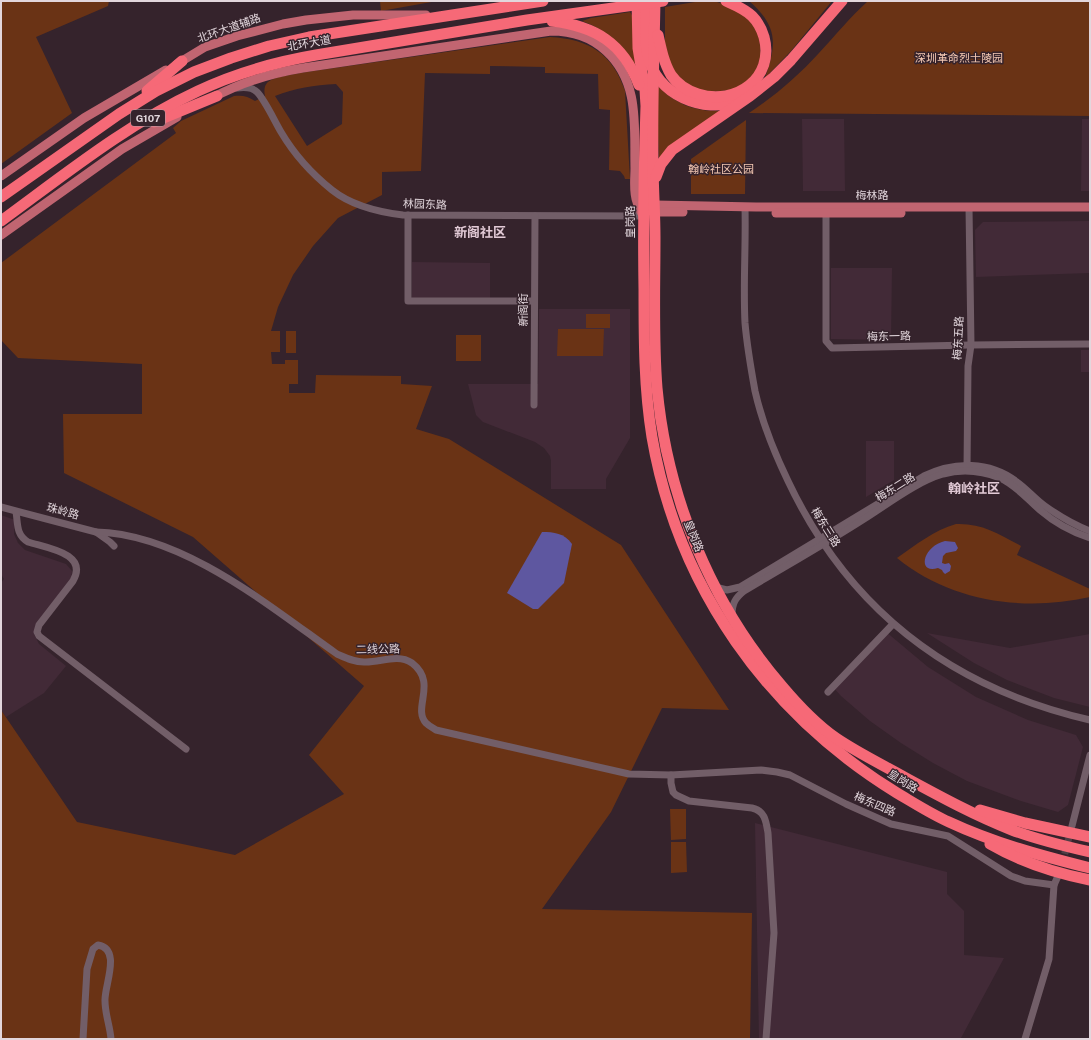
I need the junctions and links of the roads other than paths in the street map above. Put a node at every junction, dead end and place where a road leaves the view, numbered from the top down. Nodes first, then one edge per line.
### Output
1 (543, 1) edge
2 (637, 1) edge
3 (646, 1) edge
4 (655, 1) edge
5 (663, 1) edge
6 (726, 1) edge
7 (842, 1) edge
8 (526, 2) edge
9 (452, 15) junction
10 (526, 20) junction
11 (316, 55) junction
12 (658, 57) junction
13 (182, 61) junction
14 (280, 73) junction
15 (264, 77) junction
16 (233, 89) junction
17 (259, 95) junction
18 (216, 96) junction
19 (750, 96) junction
20 (646, 106) junction
21 (120, 114) junction
22 (112, 142) junction
23 (1, 176) edge
24 (654, 184) junction
25 (1, 197) edge
26 (1090, 207) edge
27 (655, 209) junction
28 (745, 210) junction
29 (826, 210) junction
30 (969, 210) junction
31 (1090, 213) edge
32 (408, 215) junction
33 (535, 216) junction
34 (643, 216) junction
35 (1, 221) edge
36 (1, 235) edge
37 (534, 301) junction
38 (1090, 344) edge
39 (971, 345) junction
40 (534, 405) dead end
41 (968, 468) junction
42 (1, 507) edge
43 (16, 512) junction
44 (96, 532) junction
45 (1090, 532) edge
46 (1090, 538) edge
47 (822, 542) junction
48 (114, 546) dead end
49 (714, 586) junction
50 (733, 619) junction
51 (893, 624) junction
52 (828, 692) dead end
53 (1090, 720) edge
54 (186, 749) dead end
55 (1090, 755) edge
56 (671, 775) junction
57 (951, 802) junction
58 (947, 821) junction
59 (1072, 826) tunnel mouth
60 (967, 830) junction
61 (948, 836) junction
62 (1090, 837) edge
63 (1090, 842) edge
64 (1090, 852) edge
65 (1090, 868) edge
66 (1055, 873) junction
67 (1090, 880) edge
68 (1054, 885) junction
69 (83, 1039) edge
70 (111, 1039) edge
71 (766, 1039) edge
72 (1025, 1039) edge

1 - 8 highway, 北环大道 / G107
2 - 20 highway, 皇岗路
3 - 19 highway
4 - 12 highway, 皇岗路
5 - 10 highway, 北环大道 / G107
6 - 12 highway
7 - 19 highway
8 - 9 highway, 北环大道 / G107
9 - 13 main road, 北环大道辅路
9 - 21 highway, 北环大道 / G107
10 - 11 highway, 北环大道 / G107
10 - 20 highway
11 - 14 main road
11 - 22 highway, 北环大道 / G107
12 - 24 highway, 皇岗路
13 - 21 highway
13 - 23 main road, 北环大道辅路
14 - 15 main road
14 - 34 main road
15 - 16 main road
15 - 17 street
16 - 17 street
16 - 18 main road
17 - 32 street, 林园东路
18 - 22 highway
18 - 36 main road
19 - 24 highway
20 - 34 highway, 皇岗路
21 - 25 highway, 北环大道 / G107
22 - 35 highway, 北环大道 / G107
24 - 27 highway, 皇岗路
26 - 30 main road, 梅林路
27 - 28 main road, 梅林路
27 - 49 highway, 皇岗路
28 - 29 main road, 梅林路
28 - 47 street, 梅东三路
29 - 30 main road, 梅林路
29 - 39 street, 梅东一路
30 - 31 main road, 梅林路
30 - 39 street, 梅东五路
32 - 33 street, 林园东路
32 - 37 street
33 - 34 street, 林园东路
33 - 37 street, 新阁街
34 - 58 highway, 皇岗路
37 - 40 street, 新阁街
38 - 39 street, 梅东一路
39 - 41 street, 梅东五路
41 - 45 street, 梅东二路
41 - 46 street, 梅东二路
41 - 47 street, 梅东二路
42 - 43 street, 珠岭路
43 - 44 street, 珠岭路
43 - 54 street
44 - 48 street, 珠岭路
44 - 56 street, 二线公路
47 - 49 street, 梅东二路
47 - 50 street, 梅东二路
47 - 51 street, 梅东三路
49 - 50 highway, 皇岗路
50 - 57 highway, 皇岗路
51 - 52 street
51 - 53 street, 梅东三路
55 - 59 street
56 - 61 street, 梅东四路
56 - 71 street
57 - 62 highway
57 - 64 highway, 皇岗路
58 - 60 highway, 皇岗路
58 - 61 street
60 - 65 highway, 皇岗路
60 - 66 highway
61 - 68 street, 梅东四路
63 - 64 highway
66 - 67 highway
66 - 68 street
68 - 72 street
69 - 70 street

